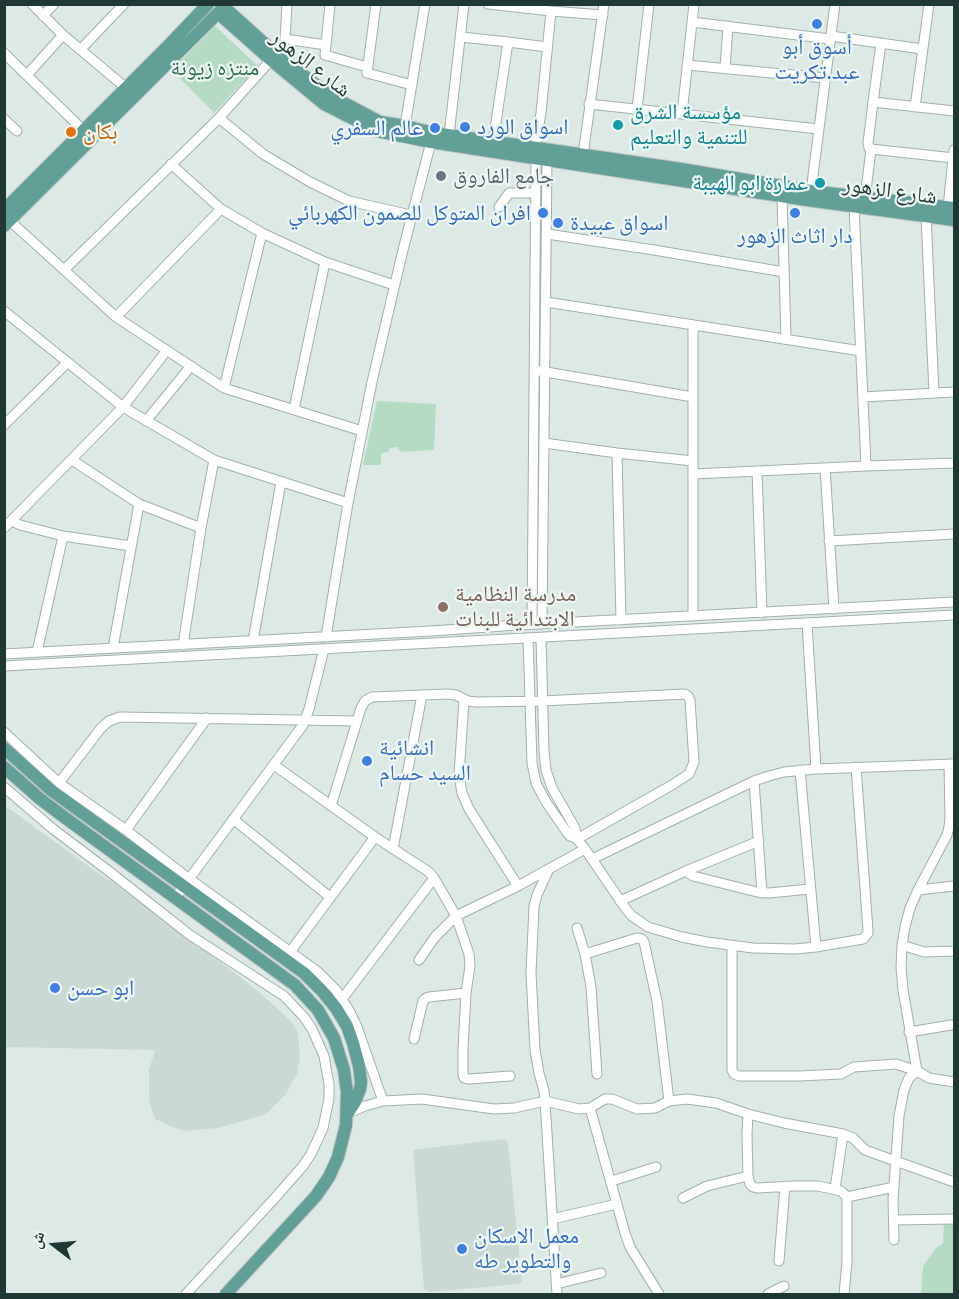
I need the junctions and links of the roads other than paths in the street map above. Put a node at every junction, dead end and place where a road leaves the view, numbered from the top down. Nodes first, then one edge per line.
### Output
1 (32, 4) edge
2 (54, 4) edge
3 (124, 4) edge
4 (208, 4) edge
5 (287, 4) edge
6 (330, 4) edge
7 (376, 4) edge
8 (425, 4) edge
9 (464, 4) edge
10 (488, 4) edge
11 (604, 4) edge
12 (649, 4) edge
13 (694, 4) edge
14 (835, 4) edge
15 (929, 4) edge
16 (223, 8) edge
17 (551, 11) junction
18 (603, 15) junction
19 (43, 16) junction
20 (692, 22) junction
21 (728, 26) junction
22 (63, 35) junction
23 (461, 37) junction
24 (831, 37) junction
25 (507, 42) junction
26 (880, 43) junction
27 (326, 45) junction
28 (547, 47) junction
29 (81, 49) junction
30 (922, 49) junction
31 (4, 53) edge
32 (271, 60) junction
33 (687, 65) junction
34 (368, 67) junction
35 (725, 68) junction
36 (27, 75) junction
37 (825, 78) junction
38 (412, 85) junction
39 (126, 88) junction
40 (327, 100) junction
41 (873, 102) junction
42 (589, 104) junction
43 (915, 107) junction
44 (637, 109) junction
45 (954, 111) edge
46 (682, 114) junction
47 (219, 118) junction
48 (5, 119) edge
49 (405, 126) junction
50 (819, 129) junction
51 (16, 131) dead end
52 (84, 131) junction
53 (449, 135) junction
54 (431, 142) junction
55 (493, 142) junction
56 (871, 149) junction
57 (954, 154) edge
58 (583, 155) junction
59 (539, 156) junction
60 (171, 164) junction
61 (680, 175) junction
62 (811, 191) junction
63 (536, 193) junction
64 (782, 196) junction
65 (865, 198) junction
66 (854, 206) junction
67 (500, 207) dead end
68 (951, 208) edge
69 (221, 209) junction
70 (411, 215) junction
71 (926, 216) junction
72 (6, 219) edge
73 (954, 220) edge
74 (262, 233) junction
75 (547, 234) junction
76 (325, 262) junction
77 (64, 270) junction
78 (784, 272) junction
79 (394, 285) junction
80 (546, 302) junction
81 (7, 317) edge
82 (116, 317) junction
83 (693, 325) junction
84 (786, 339) junction
85 (167, 350) junction
86 (861, 351) junction
87 (67, 363) junction
88 (191, 366) junction
89 (540, 371) junction
90 (224, 388) junction
91 (954, 392) edge
92 (934, 393) junction
93 (693, 397) junction
94 (863, 397) junction
95 (123, 407) junction
96 (294, 409) junction
97 (146, 421) junction
98 (4, 425) edge
99 (362, 431) junction
100 (544, 443) junction
101 (617, 453) junction
102 (72, 460) junction
103 (213, 460) junction
104 (693, 461) junction
105 (954, 463) edge
106 (866, 466) junction
107 (825, 468) junction
108 (757, 471) junction
109 (693, 474) junction
110 (281, 482) junction
111 (348, 503) junction
112 (139, 504) junction
113 (20, 513) junction
114 (8, 524) edge
115 (30, 527) junction
116 (201, 528) junction
117 (954, 534) edge
118 (63, 536) junction
119 (829, 541) junction
120 (131, 546) junction
121 (954, 602) edge
122 (861, 607) junction
123 (834, 609) junction
124 (532, 610) junction
125 (762, 613) junction
126 (954, 615) edge
127 (693, 616) junction
128 (621, 620) junction
129 (861, 620) junction
130 (807, 623) junction
131 (532, 624) junction
132 (542, 624) junction
133 (518, 625) junction
134 (432, 631) junction
135 (326, 637) junction
136 (528, 638) junction
137 (541, 638) junction
138 (253, 641) junction
139 (432, 642) junction
140 (183, 645) junction
141 (113, 648) junction
142 (324, 649) junction
143 (38, 652) junction
144 (20, 653) junction
145 (4, 654) edge
146 (21, 665) junction
147 (4, 666) edge
148 (422, 695) junction
149 (464, 700) junction
150 (530, 701) junction
151 (542, 701) junction
152 (207, 718) junction
153 (306, 720) junction
154 (357, 721) junction
155 (4, 732) edge
156 (4, 748) edge
157 (952, 764) edge
158 (274, 765) junction
159 (4, 767) edge
160 (856, 767) junction
161 (816, 769) junction
162 (800, 771) junction
163 (754, 781) junction
164 (59, 783) junction
165 (4, 787) edge
166 (331, 806) junction
167 (233, 819) junction
168 (128, 836) junction
169 (375, 837) junction
170 (577, 839) junction
171 (759, 841) junction
172 (393, 849) junction
173 (585, 849) junction
174 (117, 856) junction
175 (592, 859) junction
176 (548, 871) junction
177 (686, 871) junction
178 (434, 878) junction
179 (186, 882) junction
180 (518, 886) junction
181 (954, 886) edge
182 (810, 889) junction
183 (918, 890) junction
184 (762, 893) junction
185 (330, 897) junction
186 (175, 898) junction
187 (620, 901) junction
188 (456, 916) junction
189 (577, 928) dead end
190 (271, 943) junction
191 (902, 945) junction
192 (732, 946) junction
193 (816, 947) junction
194 (954, 951) edge
195 (290, 952) junction
196 (585, 954) junction
197 (259, 959) junction
198 (419, 960) dead end
199 (466, 993) junction
200 (342, 999) junction
201 (951, 1025) dead end
202 (909, 1032) junction
203 (414, 1039) dead end
204 (917, 1071) junction
205 (597, 1074) dead end
206 (510, 1076) dead end
207 (954, 1082) edge
208 (383, 1101) junction
209 (545, 1101) junction
210 (669, 1101) junction
211 (590, 1108) junction
212 (347, 1114) junction
213 (748, 1114) junction
214 (843, 1134) junction
215 (895, 1161) junction
216 (656, 1167) dead end
217 (748, 1176) junction
218 (612, 1181) junction
219 (954, 1182) edge
220 (785, 1186) junction
221 (894, 1186) junction
222 (835, 1189) junction
223 (847, 1197) junction
224 (683, 1198) dead end
225 (617, 1204) junction
226 (552, 1219) junction
227 (954, 1219) edge
228 (894, 1221) junction
229 (894, 1240) dead end
230 (779, 1261) dead end
231 (601, 1273) dead end
232 (556, 1284) junction
233 (784, 1286) dead end
234 (186, 1294) edge
235 (226, 1294) edge
236 (557, 1294) edge
237 (658, 1294) edge
238 (768, 1294) edge
239 (844, 1294) edge

1 - 19 street
2 - 19 street
3 - 29 street
4 - 39 main road
5 - 27 street
6 - 27 street
7 - 34 street
8 - 38 street
9 - 23 street
10 - 17 street
11 - 18 street
12 - 44 street
13 - 20 street
14 - 24 street
15 - 30 street
16 - 32 main road, شارع الزهور
16 - 40 main road, شارع الزهور
16 - 72 main road
17 - 18 street
17 - 28 street
18 - 42 street
19 - 22 street
20 - 21 street
20 - 33 street
21 - 24 street
21 - 35 street
22 - 29 street
22 - 36 street
23 - 25 street
23 - 53 street
24 - 26 street
24 - 37 street
25 - 28 street
25 - 55 street
26 - 30 street
26 - 41 street
27 - 34 street
28 - 59 street
29 - 39 street
30 - 43 street
31 - 36 street
32 - 40 main road, شارع الزهور
32 - 47 street
33 - 35 street
33 - 46 street
34 - 38 street
35 - 37 street
36 - 52 street
37 - 50 street
38 - 49 street
39 - 52 main road
40 - 49 main road, شارع الزهور
40 - 54 main road, شارع الزهور
41 - 43 street
41 - 56 street
42 - 44 street
42 - 58 street
43 - 45 street
44 - 46 street
46 - 50 street
47 - 60 street
47 - 70 street
48 - 51 street
49 - 53 main road, شارع الزهور
50 - 62 street
52 - 72 main road
53 - 55 main road, شارع الزهور
54 - 59 main road, شارع الزهور
54 - 70 street
55 - 59 main road, شارع الزهور
56 - 57 street
56 - 65 street
57 - 68 street
58 - 59 main road, شارع الزهور
58 - 61 main road, شارع الزهور
59 - 61 main road, شارع الزهور
59 - 63 street
59 - 75 street
60 - 69 street
60 - 77 street
61 - 62 main road, شارع الزهور
61 - 64 main road, شارع الزهور
62 - 65 main road, شارع الزهور
63 - 67 street
63 - 89 street
64 - 66 main road, شارع الزهور
64 - 78 street
65 - 68 main road, شارع الزهور
66 - 71 main road, شارع الزهور
66 - 86 street
69 - 74 street
69 - 82 street
70 - 79 street
71 - 73 main road, شارع الزهور
71 - 92 street
72 - 77 street
74 - 76 street
74 - 90 street
75 - 78 street
75 - 80 street
76 - 79 street
76 - 96 street
77 - 82 street
78 - 84 street
79 - 99 street
80 - 83 street
80 - 89 street
81 - 87 street
82 - 85 street
83 - 84 street
83 - 93 street
84 - 86 street
85 - 88 street
85 - 95 street
86 - 94 street
87 - 95 street
87 - 98 street
88 - 90 street
88 - 97 street
89 - 93 street
89 - 100 street
89 - 124 street
90 - 96 street
91 - 92 street
92 - 94 street
93 - 104 street
94 - 106 street
95 - 97 street
95 - 102 street
96 - 99 street
97 - 103 street
99 - 111 street
100 - 101 street
100 - 132 street
101 - 104 street
101 - 128 street
102 - 112 street
102 - 113 street
103 - 110 street
103 - 116 street
104 - 109 street
105 - 106 street
106 - 107 street
107 - 108 street
107 - 119 street
108 - 109 street
108 - 125 street
109 - 127 street
110 - 111 street
110 - 138 street
111 - 135 street
112 - 116 street
112 - 120 street
113 - 114 street
113 - 115 street
114 - 115 street
115 - 118 street
116 - 140 street
117 - 119 street
118 - 120 street
118 - 143 street
119 - 123 street
120 - 141 street
121 - 122 street
122 - 123 street
122 - 129 street
123 - 125 street
124 - 131 street
124 - 133 street
125 - 127 street
126 - 129 street
127 - 128 street
128 - 132 street
129 - 130 street
130 - 137 street
130 - 161 street
131 - 132 street
131 - 133 street
133 - 134 street
134 - 135 street
134 - 139 street
135 - 138 street
136 - 137 street
136 - 139 street
136 - 150 street
137 - 151 street
138 - 140 street
139 - 142 street
140 - 141 street
141 - 143 street
142 - 146 street
142 - 153 street
143 - 144 street
144 - 145 street
144 - 146 street
146 - 147 street
148 - 149 street
148 - 154 street
148 - 172 street
149 - 150 street
149 - 180 street
150 - 151 street
150 - 170 street
151 - 170 street
151 - 170 street
152 - 153 street
152 - 164 street
152 - 168 street
153 - 154 street
153 - 158 street
154 - 166 street
155 - 164 street
156 - 168 main road
157 - 160 street
157 - 183 street
158 - 166 street
158 - 167 street
159 - 174 main road
160 - 161 street
160 - 193 street
161 - 162 street
162 - 163 street
162 - 182 street
163 - 171 street
163 - 175 street
164 - 168 street
165 - 234 street
166 - 169 street
167 - 179 street
167 - 185 street
168 - 174 main road
168 - 179 main road
169 - 172 street
169 - 185 street
170 - 173 street
171 - 177 street
171 - 184 street
172 - 178 street
173 - 175 street
173 - 176 street
174 - 186 main road
175 - 187 street
176 - 180 street
176 - 209 street
177 - 184 street
177 - 187 street
178 - 188 street
178 - 200 street
179 - 186 street
179 - 190 main road
180 - 188 street
181 - 183 street
182 - 184 street
182 - 193 street
183 - 191 street
185 - 195 street
186 - 197 main road
187 - 192 street
188 - 198 street
188 - 199 street
189 - 196 street
190 - 195 street
190 - 197 main road
190 - 212 main road
191 - 194 street
191 - 202 street
192 - 193 street
192 - 204 street
195 - 200 street
196 - 205 street
196 - 210 street
197 - 212 main road
199 - 203 street
199 - 206 street
200 - 208 street
201 - 202 street
202 - 204 street
204 - 207 street
204 - 215 street
208 - 209 street
208 - 212 street
209 - 211 street
209 - 226 street
210 - 211 street
210 - 213 street
211 - 218 street
212 - 235 main road
213 - 214 street
213 - 217 street
214 - 215 street
214 - 222 street
215 - 219 street
215 - 221 street
216 - 218 street
217 - 220 street
217 - 224 street
218 - 225 street
220 - 222 street
220 - 230 street
221 - 223 street
221 - 228 street
222 - 223 street
223 - 239 street
225 - 226 street
225 - 237 street
226 - 232 street
227 - 228 street
228 - 229 street
231 - 232 street
232 - 236 street
233 - 238 street

